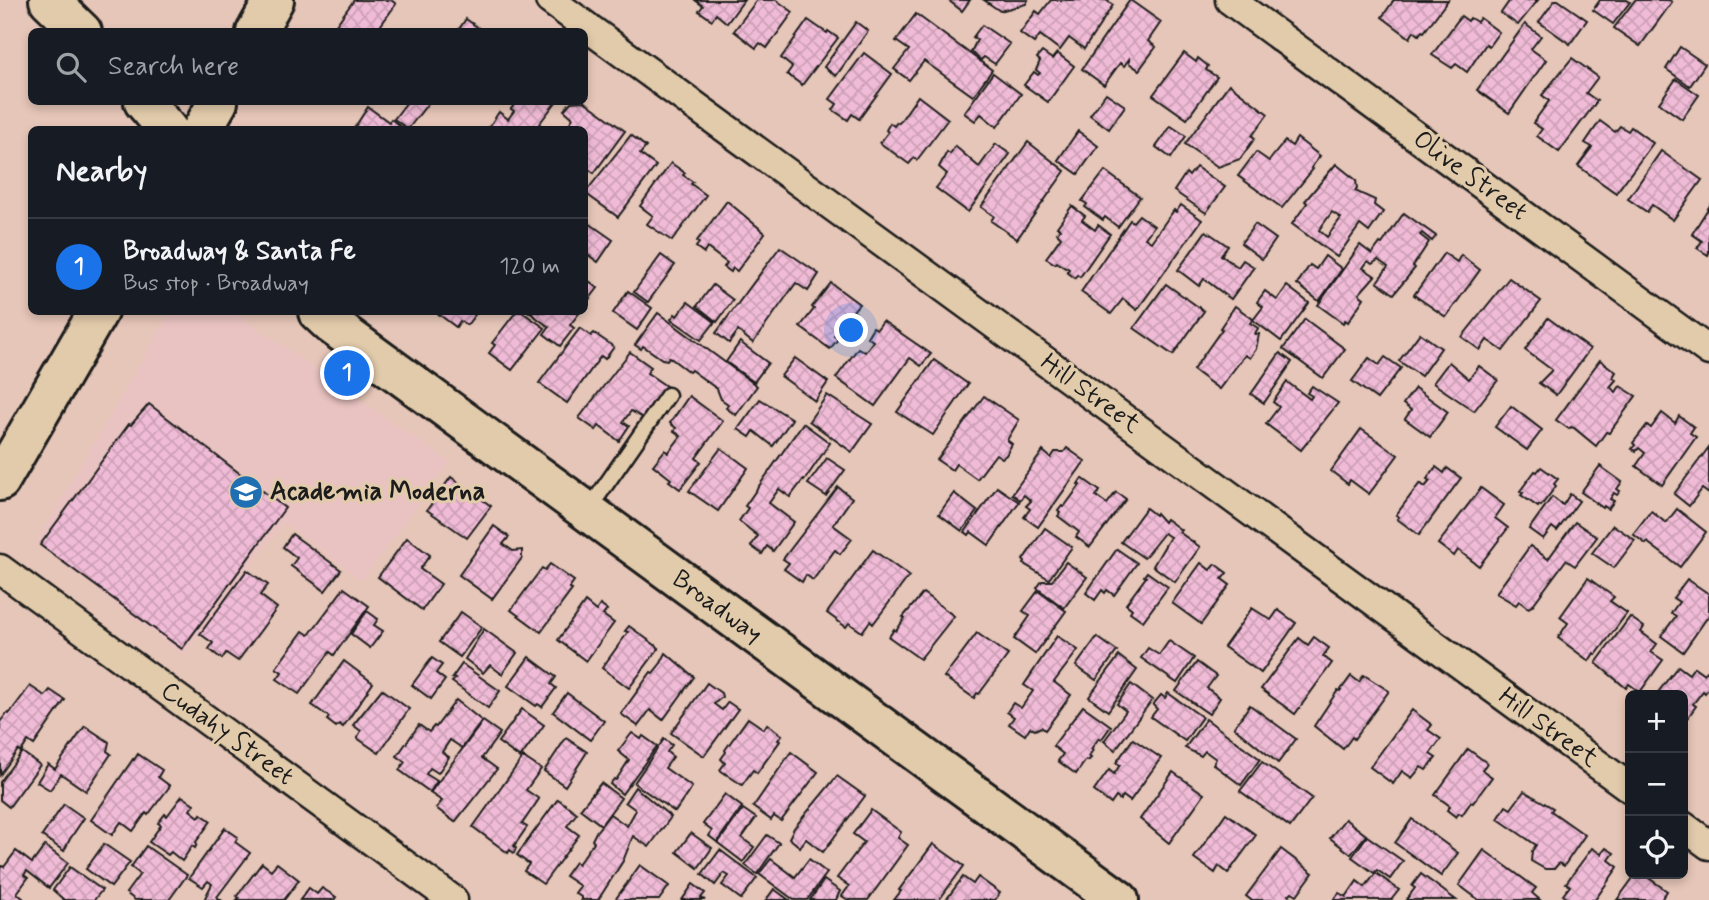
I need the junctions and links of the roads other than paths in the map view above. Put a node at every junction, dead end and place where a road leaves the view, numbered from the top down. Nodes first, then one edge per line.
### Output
1 (49, 0) edge
2 (274, 0) edge
3 (550, 0) edge
4 (1230, 0) edge
5 (78, 28) edge
6 (259, 28) edge
7 (146, 105) edge
8 (216, 105) edge
9 (164, 126) edge
10 (204, 126) edge
11 (96, 315) edge
12 (321, 315) edge
13 (1709, 351) edge
14 (668, 395) dead end
15 (0, 481) edge
16 (587, 512) junction
17 (0, 569) edge
18 (1625, 784) edge
19 (1688, 830) edge
20 (1709, 845) edge
21 (453, 900) edge
22 (1119, 900) edge

1 - 5 street
2 - 6 street
3 - 18 street, Hill Street
4 - 13 street, Olive Street
7 - 9 street
8 - 10 street
11 - 15 street
12 - 16 street, Broadway
14 - 16 lane
16 - 22 street, Broadway
17 - 21 street, Cudahy Street
19 - 20 street

